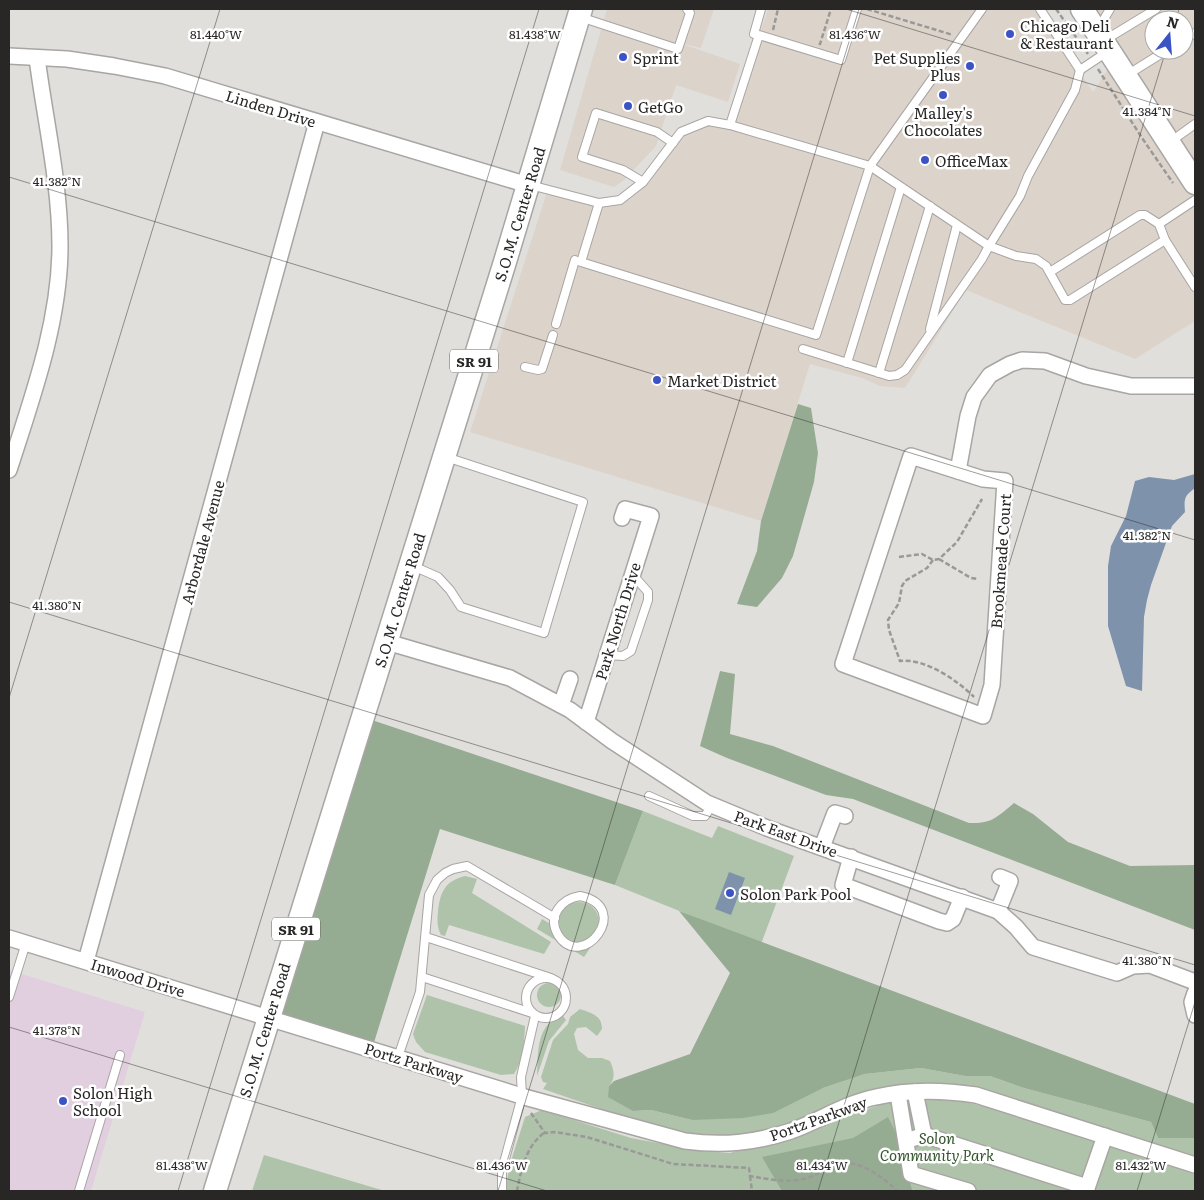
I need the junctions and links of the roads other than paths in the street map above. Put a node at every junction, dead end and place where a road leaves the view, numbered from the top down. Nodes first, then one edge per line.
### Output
1 (761, 9) edge
2 (857, 9) edge
3 (982, 9) edge
4 (1040, 9) edge
5 (1082, 9) edge
6 (1110, 9) edge
7 (1156, 9) edge
8 (689, 11) edge
9 (580, 12) edge
10 (754, 34) dead end
11 (1101, 46) junction
12 (9, 56) edge
13 (37, 58) junction
14 (1152, 60) edge
15 (1080, 70) junction
16 (1126, 76) junction
17 (317, 122) junction
18 (1195, 124) edge
19 (730, 126) junction
20 (1170, 142) junction
21 (673, 143) junction
22 (870, 166) junction
23 (643, 182) junction
24 (1195, 183) edge
25 (528, 185) junction
26 (901, 187) junction
27 (1195, 200) edge
28 (599, 203) junction
29 (930, 206) junction
30 (957, 224) junction
31 (1159, 224) junction
32 (1165, 240) junction
33 (989, 246) junction
34 (575, 260) dead end
35 (1050, 272) junction
36 (1195, 287) edge
37 (556, 324) dead end
38 (928, 334) junction
39 (553, 335) dead end
40 (803, 349) dead end
41 (847, 363) junction
42 (525, 368) dead end
43 (879, 373) junction
44 (1195, 386) edge
45 (444, 457) junction
46 (9, 470) edge
47 (958, 471) junction
48 (622, 518) dead end
49 (410, 565) junction
50 (632, 574) junction
51 (387, 642) junction
52 (607, 655) junction
53 (570, 679) dead end
54 (561, 705) junction
55 (586, 722) junction
56 (649, 796) dead end
57 (712, 805) junction
58 (845, 816) dead end
59 (822, 847) junction
60 (851, 857) junction
61 (1000, 877) dead end
62 (962, 897) junction
63 (998, 911) junction
64 (555, 918) junction
65 (426, 937) junction
66 (9, 938) edge
67 (26, 943) junction
68 (86, 962) junction
69 (422, 977) junction
70 (551, 978) junction
71 (1195, 982) edge
72 (1195, 993) edge
73 (9, 997) edge
74 (534, 1014) junction
75 (1195, 1015) edge
76 (268, 1017) junction
77 (120, 1055) dead end
78 (398, 1057) junction
79 (915, 1092) junction
80 (898, 1094) junction
81 (522, 1096) junction
82 (924, 1135) junction
83 (1105, 1136) junction
84 (906, 1141) junction
85 (1195, 1165) edge
86 (1086, 1189) edge
87 (78, 1191) edge
88 (215, 1191) edge
89 (502, 1191) edge
90 (968, 1191) edge

1 - 10 lane
2 - 19 lane
3 - 22 lane
4 - 15 lane
5 - 11 main road
6 - 11 lane
7 - 11 lane
8 - 9 lane
9 - 25 main road, S.O.M. Center Road / SR 91
11 - 15 lane
11 - 16 main road
12 - 13 street, Linden Drive
13 - 17 street, Linden Drive
13 - 46 street
14 - 16 lane
15 - 33 lane
16 - 20 main road
17 - 25 street, Linden Drive
17 - 68 street, Arbordale Avenue
18 - 20 lane
19 - 21 lane
19 - 22 lane
20 - 24 main road
21 - 23 lane
21 - 23 lane
22 - 26 lane
22 - 28 lane
23 - 28 lane
25 - 28 lane
25 - 45 main road, S.O.M. Center Road / SR 91
26 - 29 lane
26 - 41 lane
27 - 31 lane
29 - 30 lane
29 - 43 lane
30 - 33 lane
30 - 38 lane
31 - 32 lane
31 - 35 lane
32 - 35 lane
32 - 36 lane
33 - 35 lane
33 - 38 lane
34 - 37 lane
38 - 43 lane
39 - 42 lane
40 - 41 lane
41 - 43 lane
44 - 47 street
45 - 49 main road, S.O.M. Center Road / SR 91
45 - 49 lane
47 - 47 street, Brookmeade Court
48 - 50 street, Park North Drive
49 - 51 main road, S.O.M. Center Road / SR 91
50 - 52 street, Park North Drive
50 - 52 lane
51 - 54 street, Park East Drive
51 - 76 main road, S.O.M. Center Road / SR 91
52 - 55 street, Park North Drive
53 - 54 street
54 - 55 street, Park East Drive
55 - 57 street, Park East Drive
56 - 57 lane
57 - 59 street, Park East Drive
58 - 59 street
59 - 60 street, Park East Drive
60 - 62 street, Park East Drive
60 - 62 street
61 - 63 street
62 - 63 street, Park East Drive
63 - 71 street, Park East Drive
64 - 64 lane
64 - 65 lane
65 - 69 lane
65 - 70 lane
66 - 67 street, Inwood Drive
67 - 68 street, Inwood Drive
67 - 73 lane
68 - 76 street, Inwood Drive
69 - 74 lane
69 - 78 lane
70 - 74 lane
70 - 74 lane
72 - 75 street
74 - 81 lane
76 - 78 street, Portz Parkway
76 - 88 main road, S.O.M. Center Road / SR 91
77 - 87 lane
78 - 81 street, Portz Parkway
79 - 80 street, Portz Parkway
79 - 82 street
79 - 83 street, Portz Parkway
80 - 81 street, Portz Parkway
80 - 84 street
81 - 89 lane
82 - 84 street
82 - 86 street
83 - 85 street, Portz Parkway
83 - 86 street
84 - 90 street

